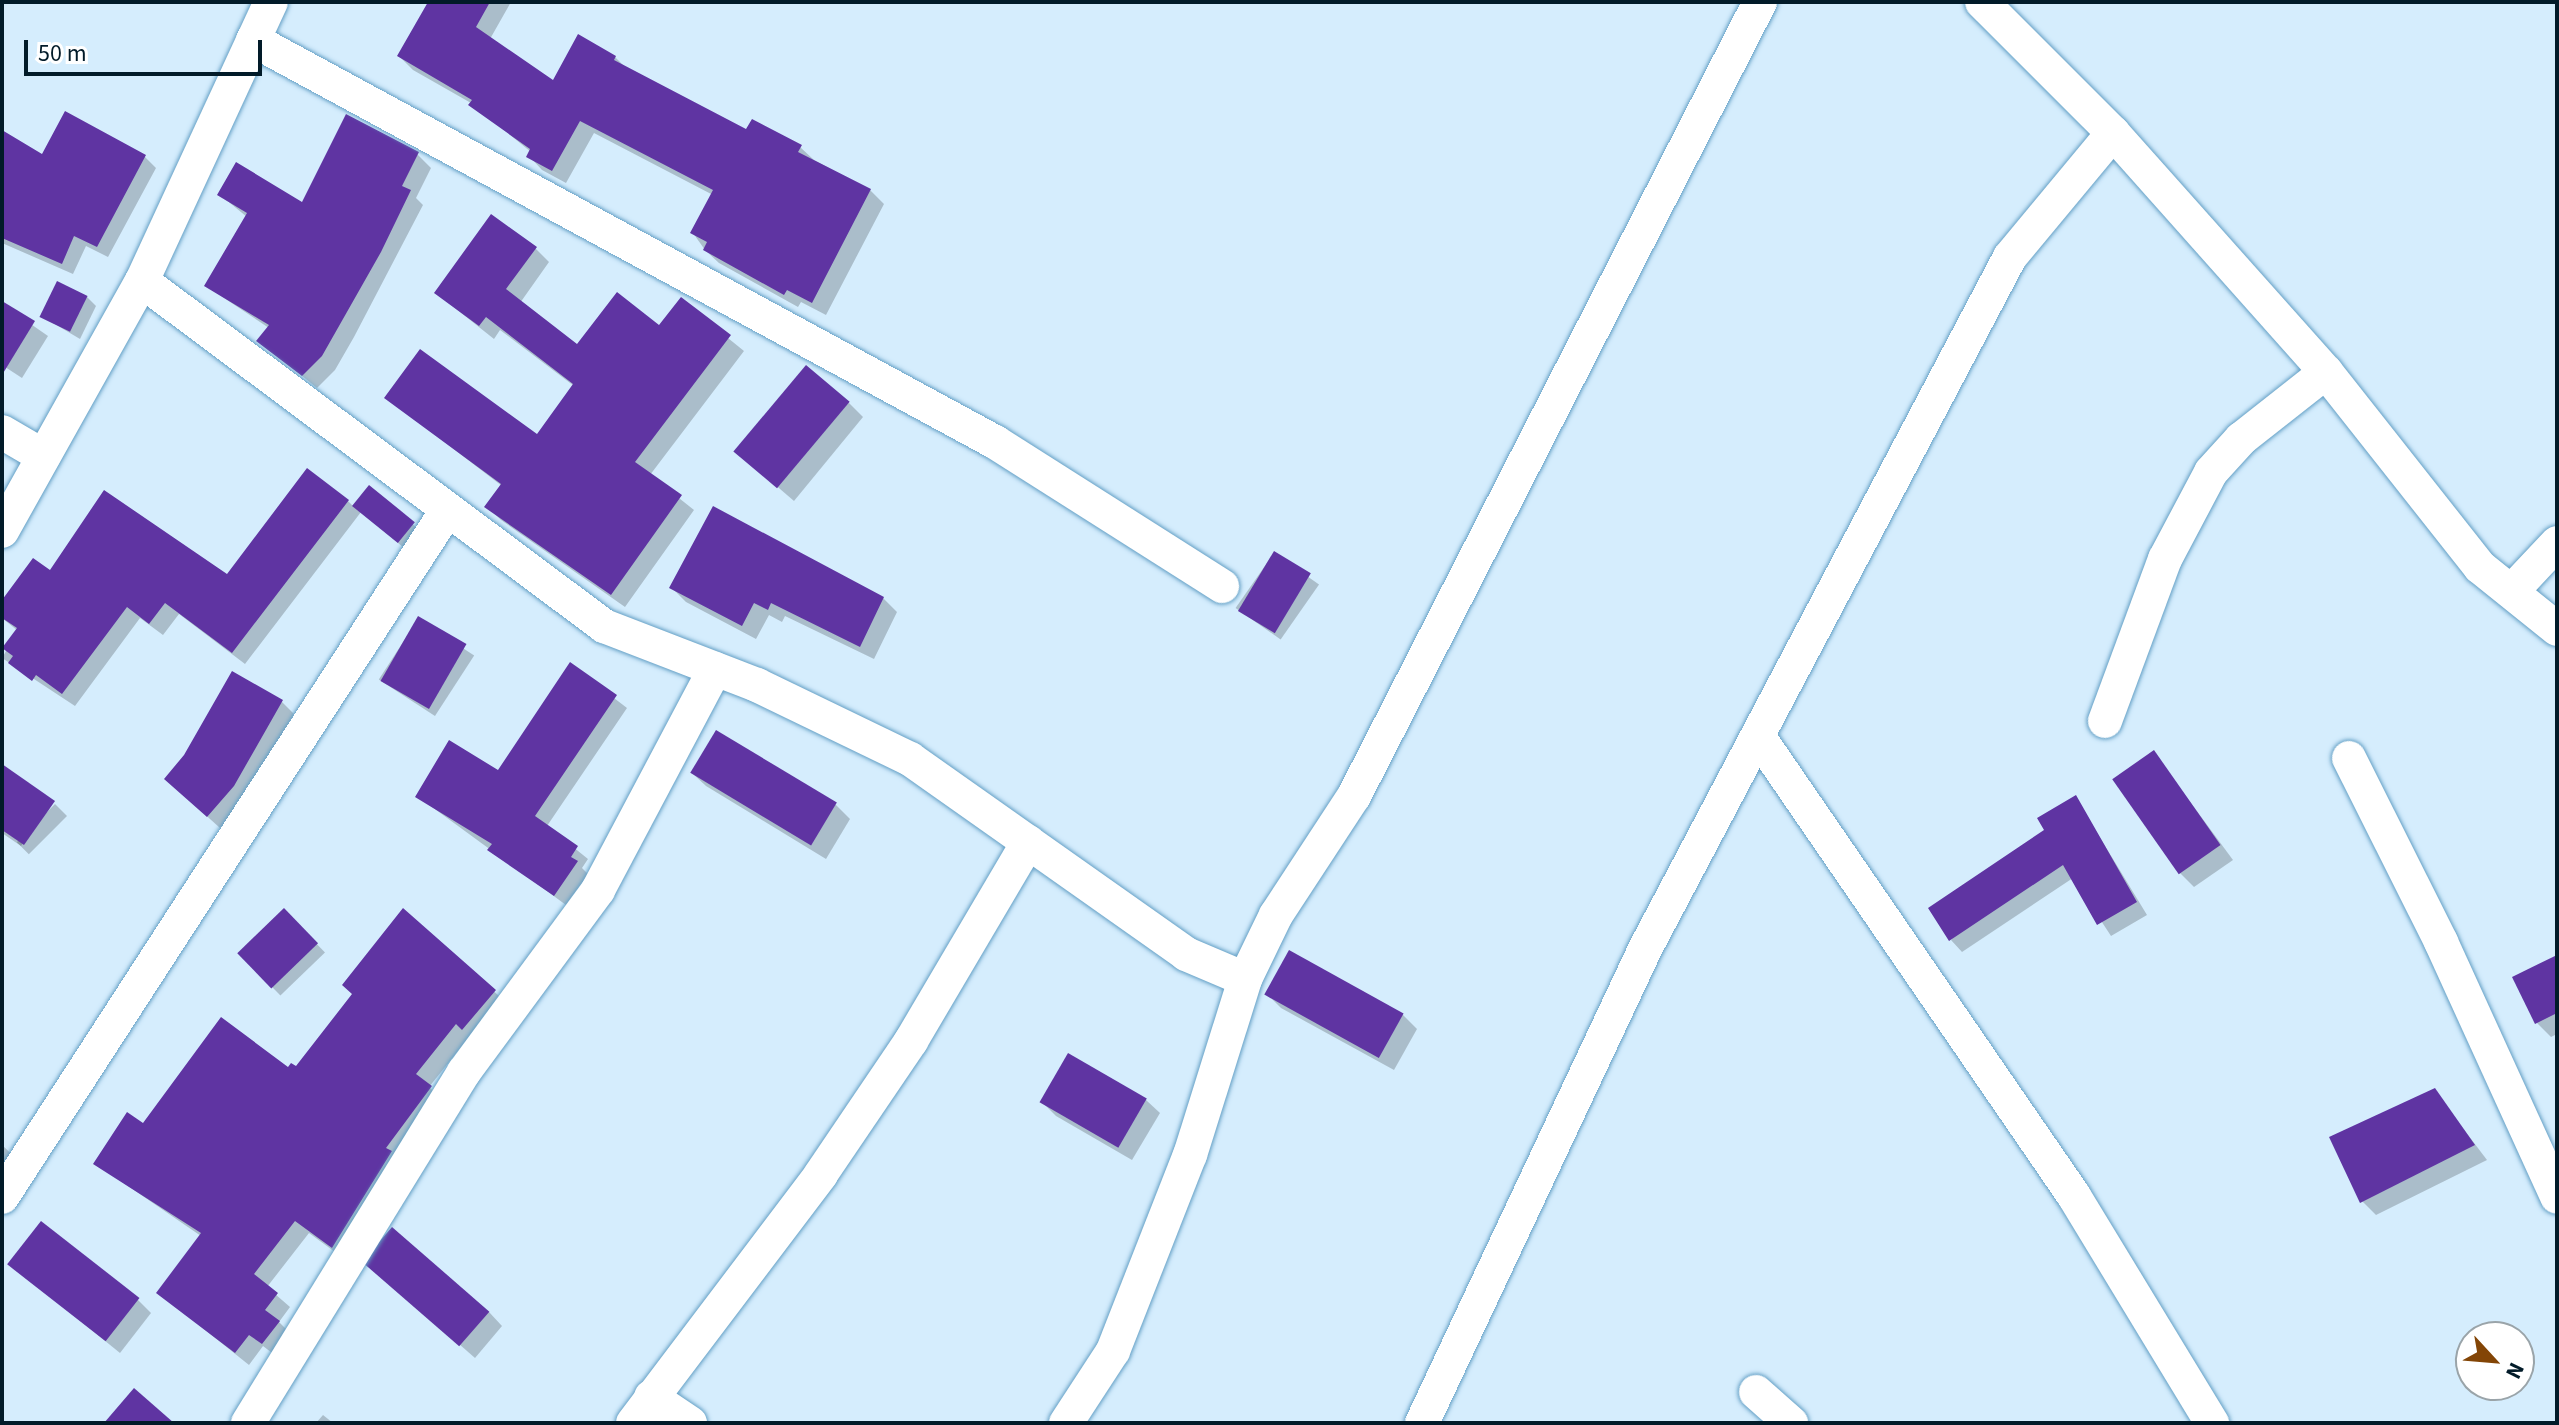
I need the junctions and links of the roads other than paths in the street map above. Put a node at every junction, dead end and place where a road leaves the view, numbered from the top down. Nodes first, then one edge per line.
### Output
1 (271, 2) edge
2 (1760, 2) edge
3 (1982, 2) edge
4 (253, 40) junction
5 (2113, 133) junction
6 (142, 281) junction
7 (2326, 372) junction
8 (2, 432) edge
9 (43, 456) junction
10 (446, 512) junction
11 (2, 531) edge
12 (2557, 543) edge
13 (1222, 586) dead end
14 (2512, 591) junction
15 (2557, 629) edge
16 (715, 669) junction
17 (2105, 721) dead end
18 (1758, 736) junction
19 (2349, 758) dead end
20 (1028, 842) junction
21 (1245, 979) junction
22 (2, 1197) edge
23 (2557, 1197) edge
24 (1756, 1392) dead end
25 (642, 1410) edge
26 (248, 1423) edge
27 (690, 1423) edge
28 (1066, 1423) edge
29 (1422, 1423) edge
30 (1791, 1423) edge
31 (2212, 1423) edge

1 - 4 street
2 - 21 street
3 - 5 street
4 - 6 street
4 - 13 street
5 - 7 street
5 - 18 street
6 - 9 street
6 - 10 street
7 - 14 street
7 - 17 street
8 - 9 street
9 - 11 street
10 - 16 street
10 - 22 street
12 - 14 street
14 - 15 street
16 - 20 street
16 - 26 street
18 - 29 street
18 - 31 street
19 - 23 street
20 - 21 street
20 - 25 street
21 - 28 street
24 - 30 street
25 - 27 street

